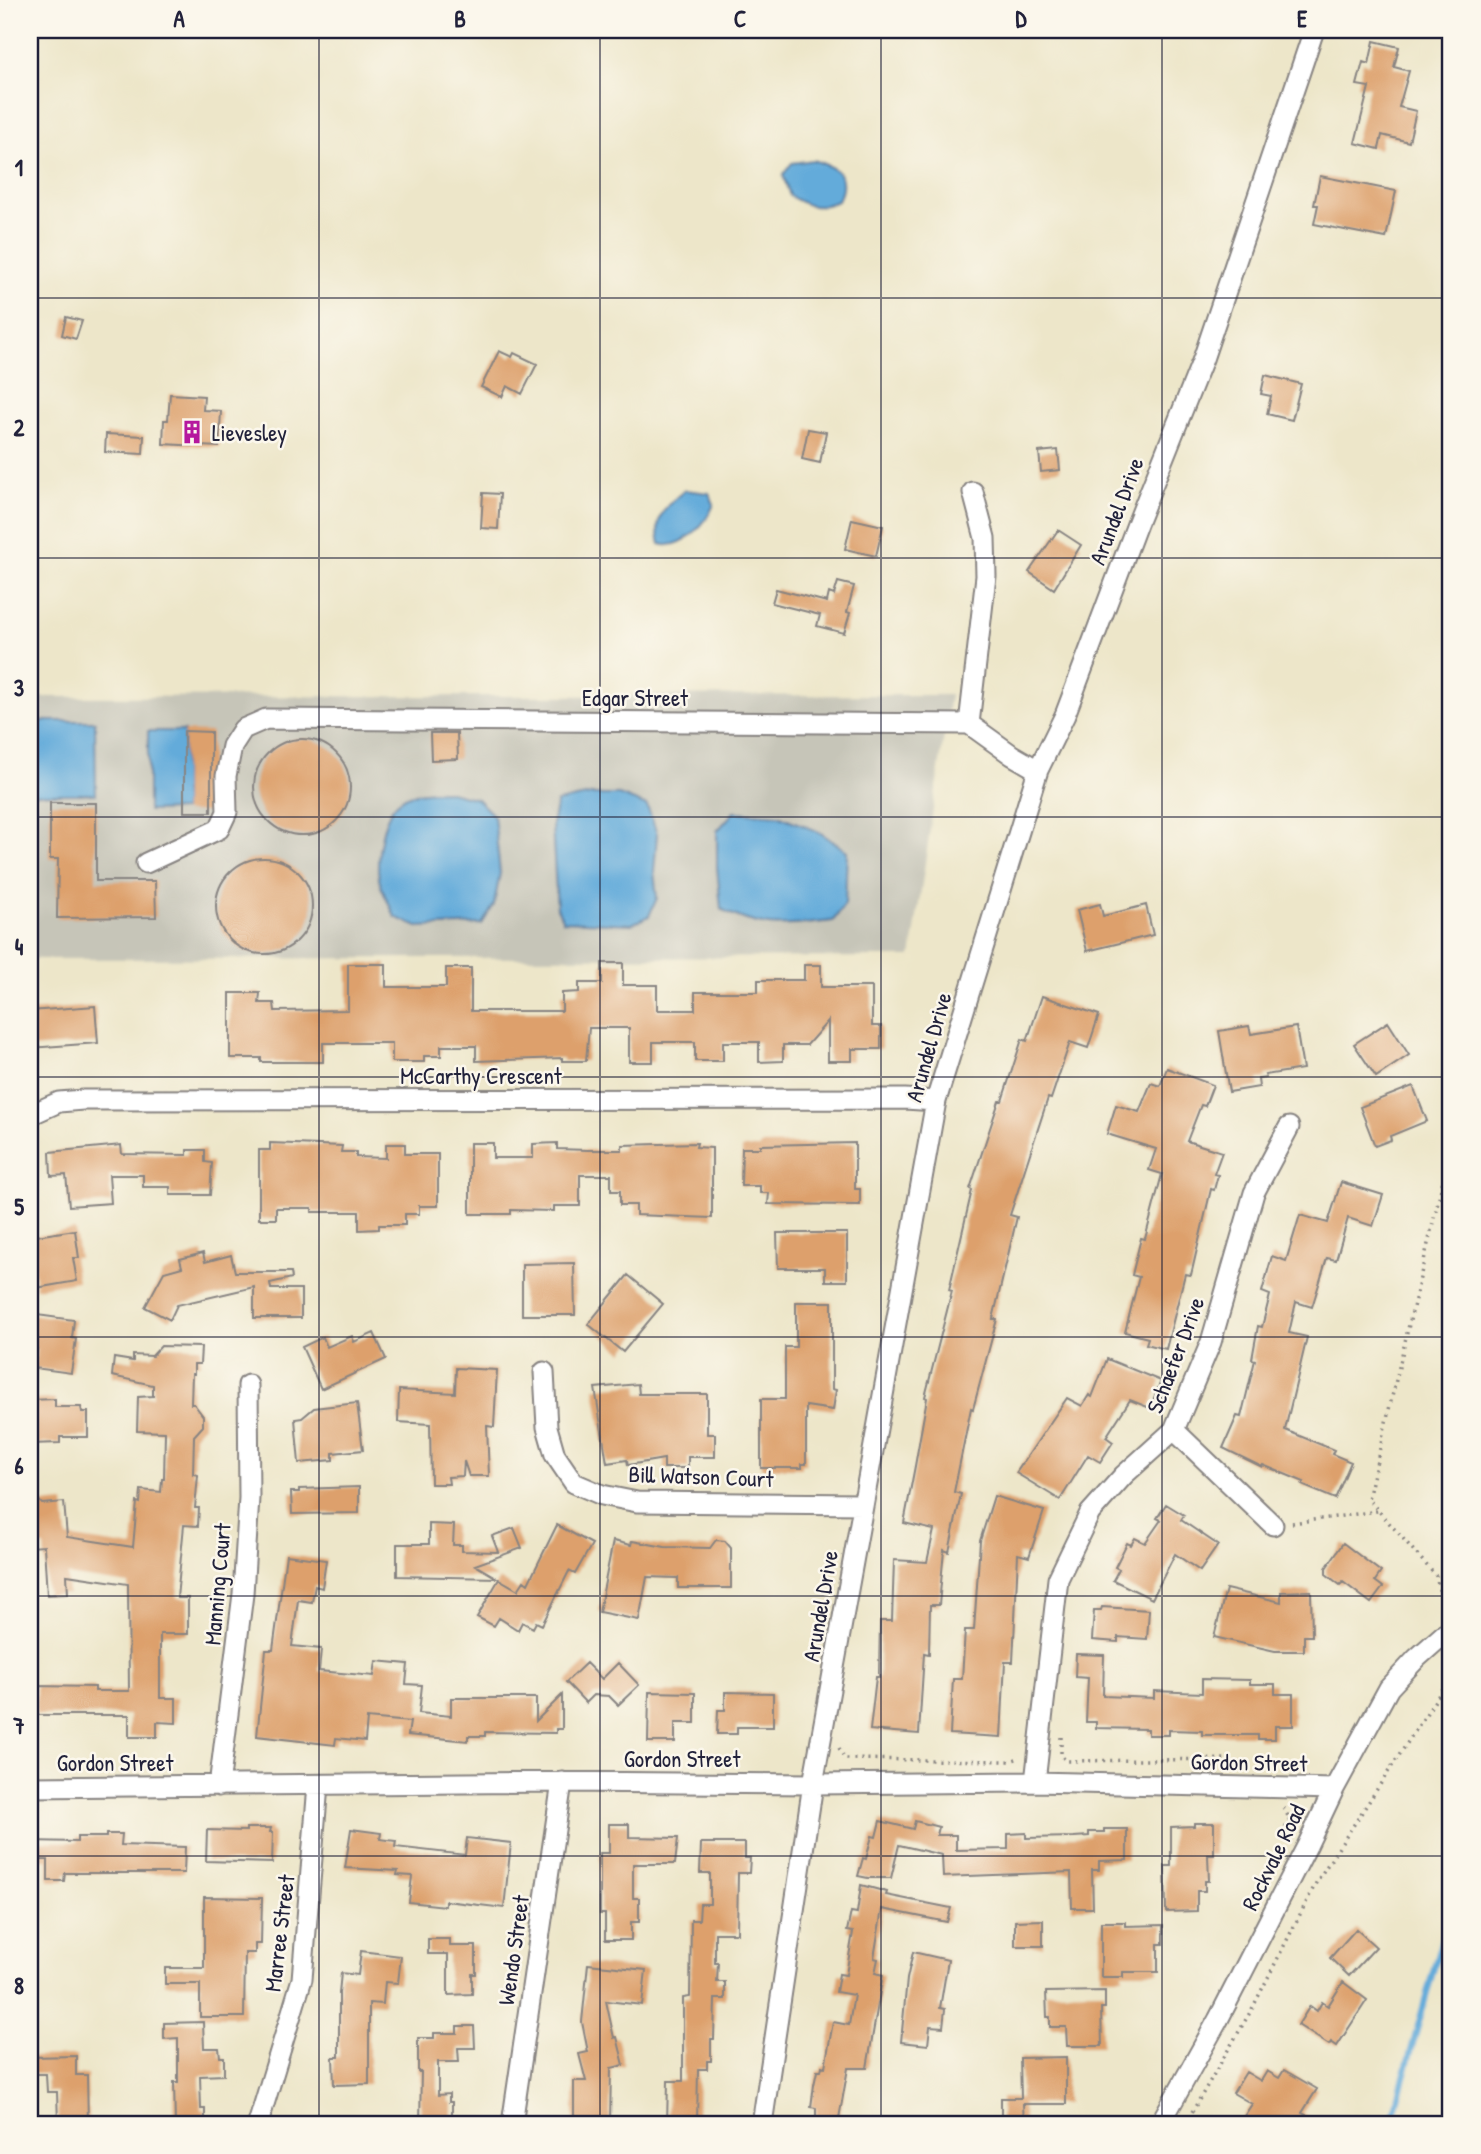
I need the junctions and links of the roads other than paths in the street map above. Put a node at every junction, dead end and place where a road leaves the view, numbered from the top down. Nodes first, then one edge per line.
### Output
1 (1314, 30) edge
2 (973, 492) dead end
3 (969, 724) junction
4 (1038, 770) junction
5 (146, 863) dead end
6 (936, 1101) junction
7 (30, 1115) edge
8 (1289, 1127) dead end
9 (544, 1372) dead end
10 (248, 1385) dead end
11 (1174, 1430) junction
12 (863, 1504) junction
13 (1273, 1525) dead end
14 (1450, 1629) edge
15 (562, 1782) junction
16 (1035, 1782) junction
17 (813, 1784) junction
18 (318, 1785) junction
19 (219, 1786) junction
20 (30, 1787) edge
21 (1334, 1789) junction
22 (258, 2124) edge
23 (512, 2124) edge
24 (762, 2124) edge
25 (1160, 2124) edge

1 - 4 street, Arundel Drive
2 - 3 street
3 - 4 street
3 - 5 street, Edgar Street
4 - 6 street, Arundel Drive
6 - 7 street, McCarthy Crescent
6 - 12 street, Arundel Drive
8 - 11 street, Schaefer Drive
9 - 12 street, Bill Watson Court
10 - 19 street, Manning Court
11 - 13 street
11 - 16 street, Schaefer Drive
12 - 17 street, Arundel Drive
14 - 21 street, Rockvale Road
15 - 17 street, Gordon Street
15 - 18 street, Gordon Street
15 - 23 street, Wendo Street
16 - 17 street, Gordon Street
16 - 21 street, Gordon Street
17 - 24 street, Arundel Drive
18 - 19 street, Gordon Street
18 - 22 street, Marree Street
19 - 20 street, Gordon Street
21 - 25 street, Rockvale Road

